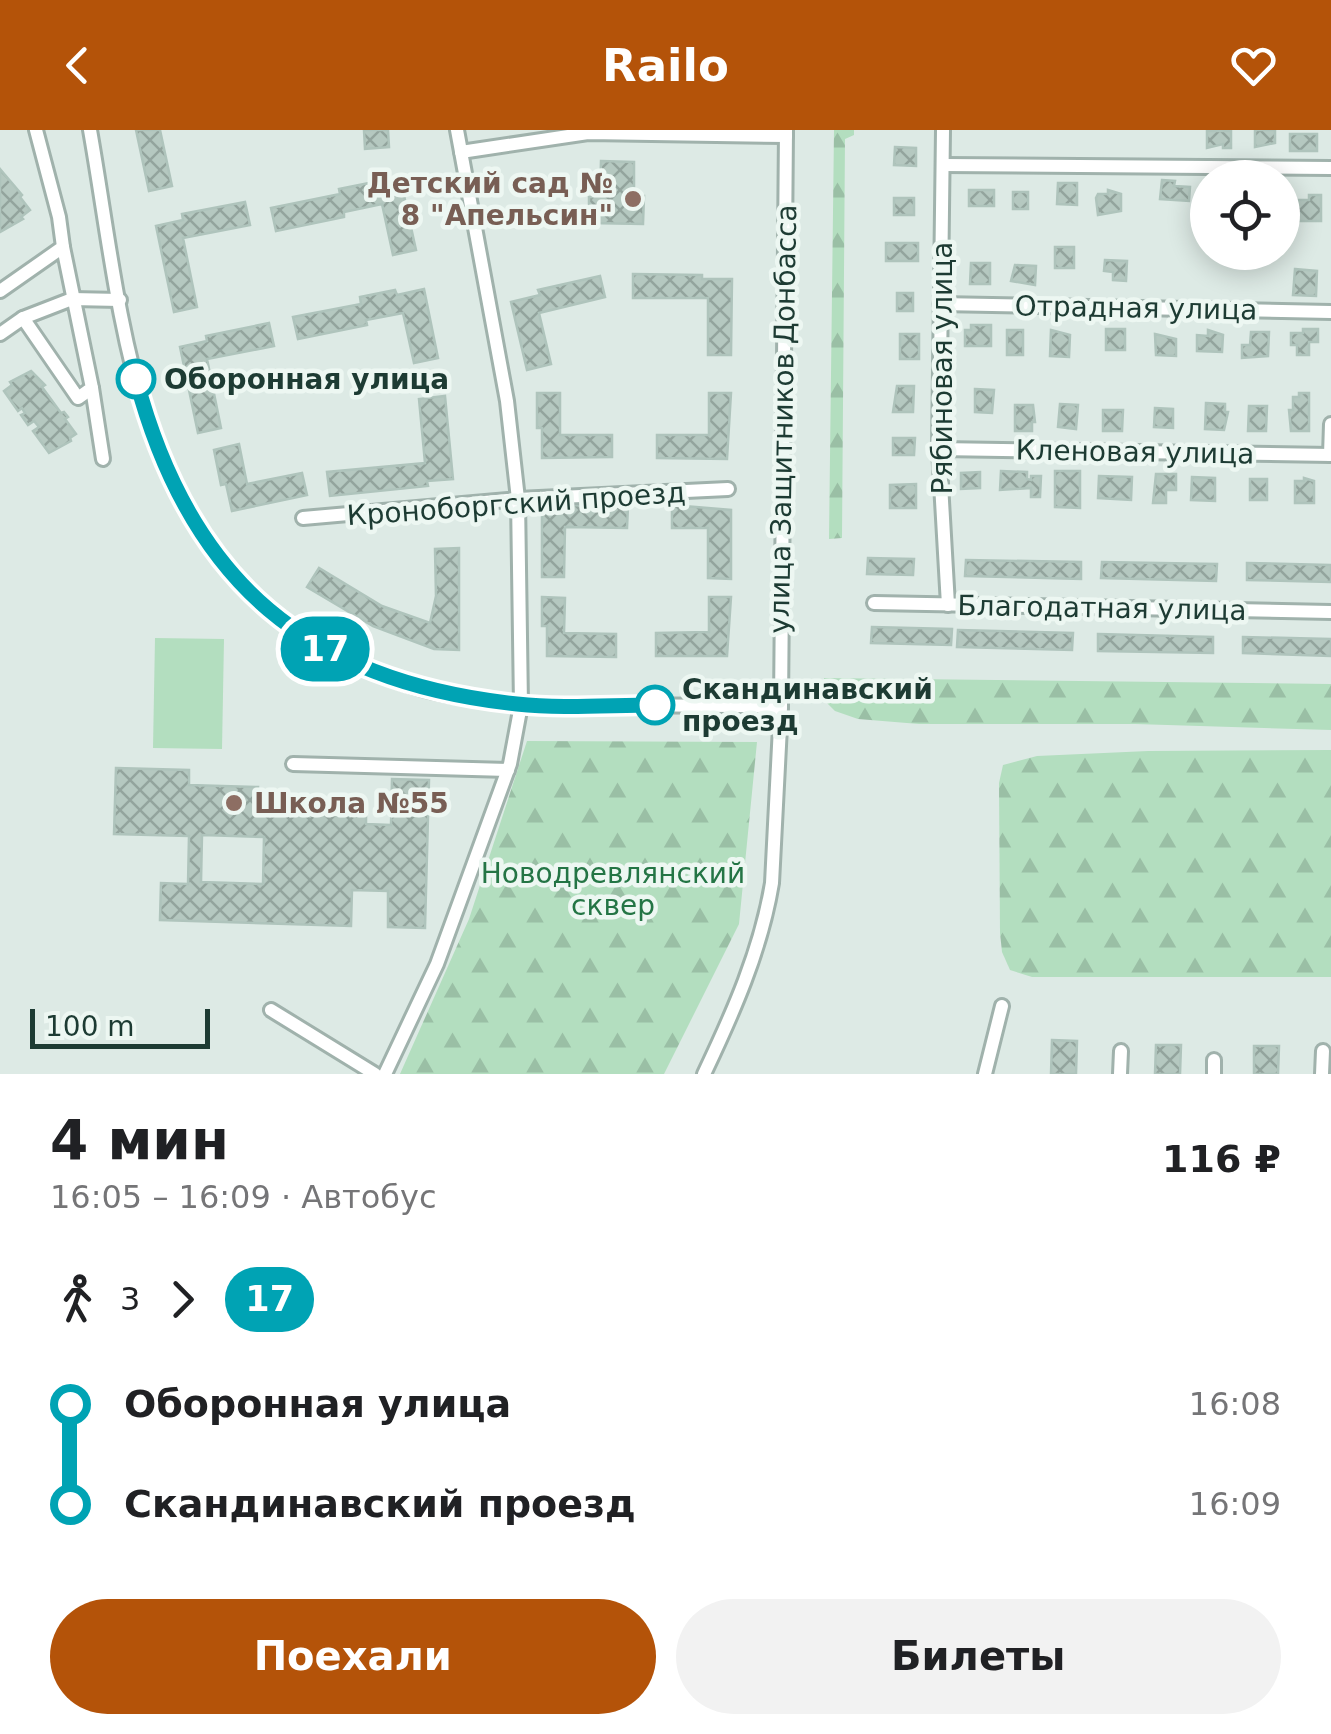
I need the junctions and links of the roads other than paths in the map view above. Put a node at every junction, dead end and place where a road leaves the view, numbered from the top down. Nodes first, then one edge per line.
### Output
1 (36, 130) edge
2 (90, 130) edge
3 (457, 130) edge
4 (942, 130) edge
5 (786, 133) edge
6 (461, 152) junction
7 (942, 165) junction
8 (1331, 168) edge
9 (63, 246) junction
10 (0, 291) edge
11 (72, 299) junction
12 (120, 300) junction
13 (940, 304) junction
14 (1331, 312) edge
15 (22, 318) junction
16 (0, 334) edge
17 (92, 388) junction
18 (1331, 424) edge
19 (939, 450) junction
20 (1331, 454) edge
21 (104, 460) dead end
22 (728, 489) dead end
23 (518, 499) junction
24 (304, 518) dead end
25 (874, 604) dead end
26 (948, 605) junction
27 (1331, 612) edge
28 (521, 705) junction
29 (781, 707) junction
30 (293, 764) dead end
31 (508, 770) junction
32 (1002, 1006) dead end
33 (270, 1010) dead end
34 (1121, 1050) dead end
35 (1324, 1051) dead end
36 (376, 1074) edge
37 (385, 1074) edge
38 (704, 1074) edge
39 (985, 1074) edge
40 (1120, 1074) edge
41 (1322, 1074) edge

1 - 9 street
2 - 12 street
3 - 6 street
4 - 7 street, Рябиновая улица
5 - 6 street
5 - 29 street, улица Защитников Донбасса
6 - 23 street
7 - 8 street
7 - 13 street, Рябиновая улица
9 - 10 street
9 - 11 street
11 - 12 street
11 - 15 street
11 - 17 street
12 - 28 street
13 - 14 street, Отрадная улица
13 - 19 street, Рябиновая улица
15 - 16 street
15 - 17 street
17 - 21 street
18 - 20 street
19 - 20 street, Кленовая улица
19 - 26 street, Рябиновая улица
22 - 23 street, Кроноборгский проезд
23 - 24 street, Кроноборгский проезд
23 - 28 street
25 - 26 street, Благодатная улица
26 - 27 street, Благодатная улица
28 - 29 street
28 - 31 street
29 - 38 street, улица Защитников Донбасса
30 - 31 street
31 - 37 street
32 - 39 street
33 - 36 street
34 - 40 street
35 - 41 street

